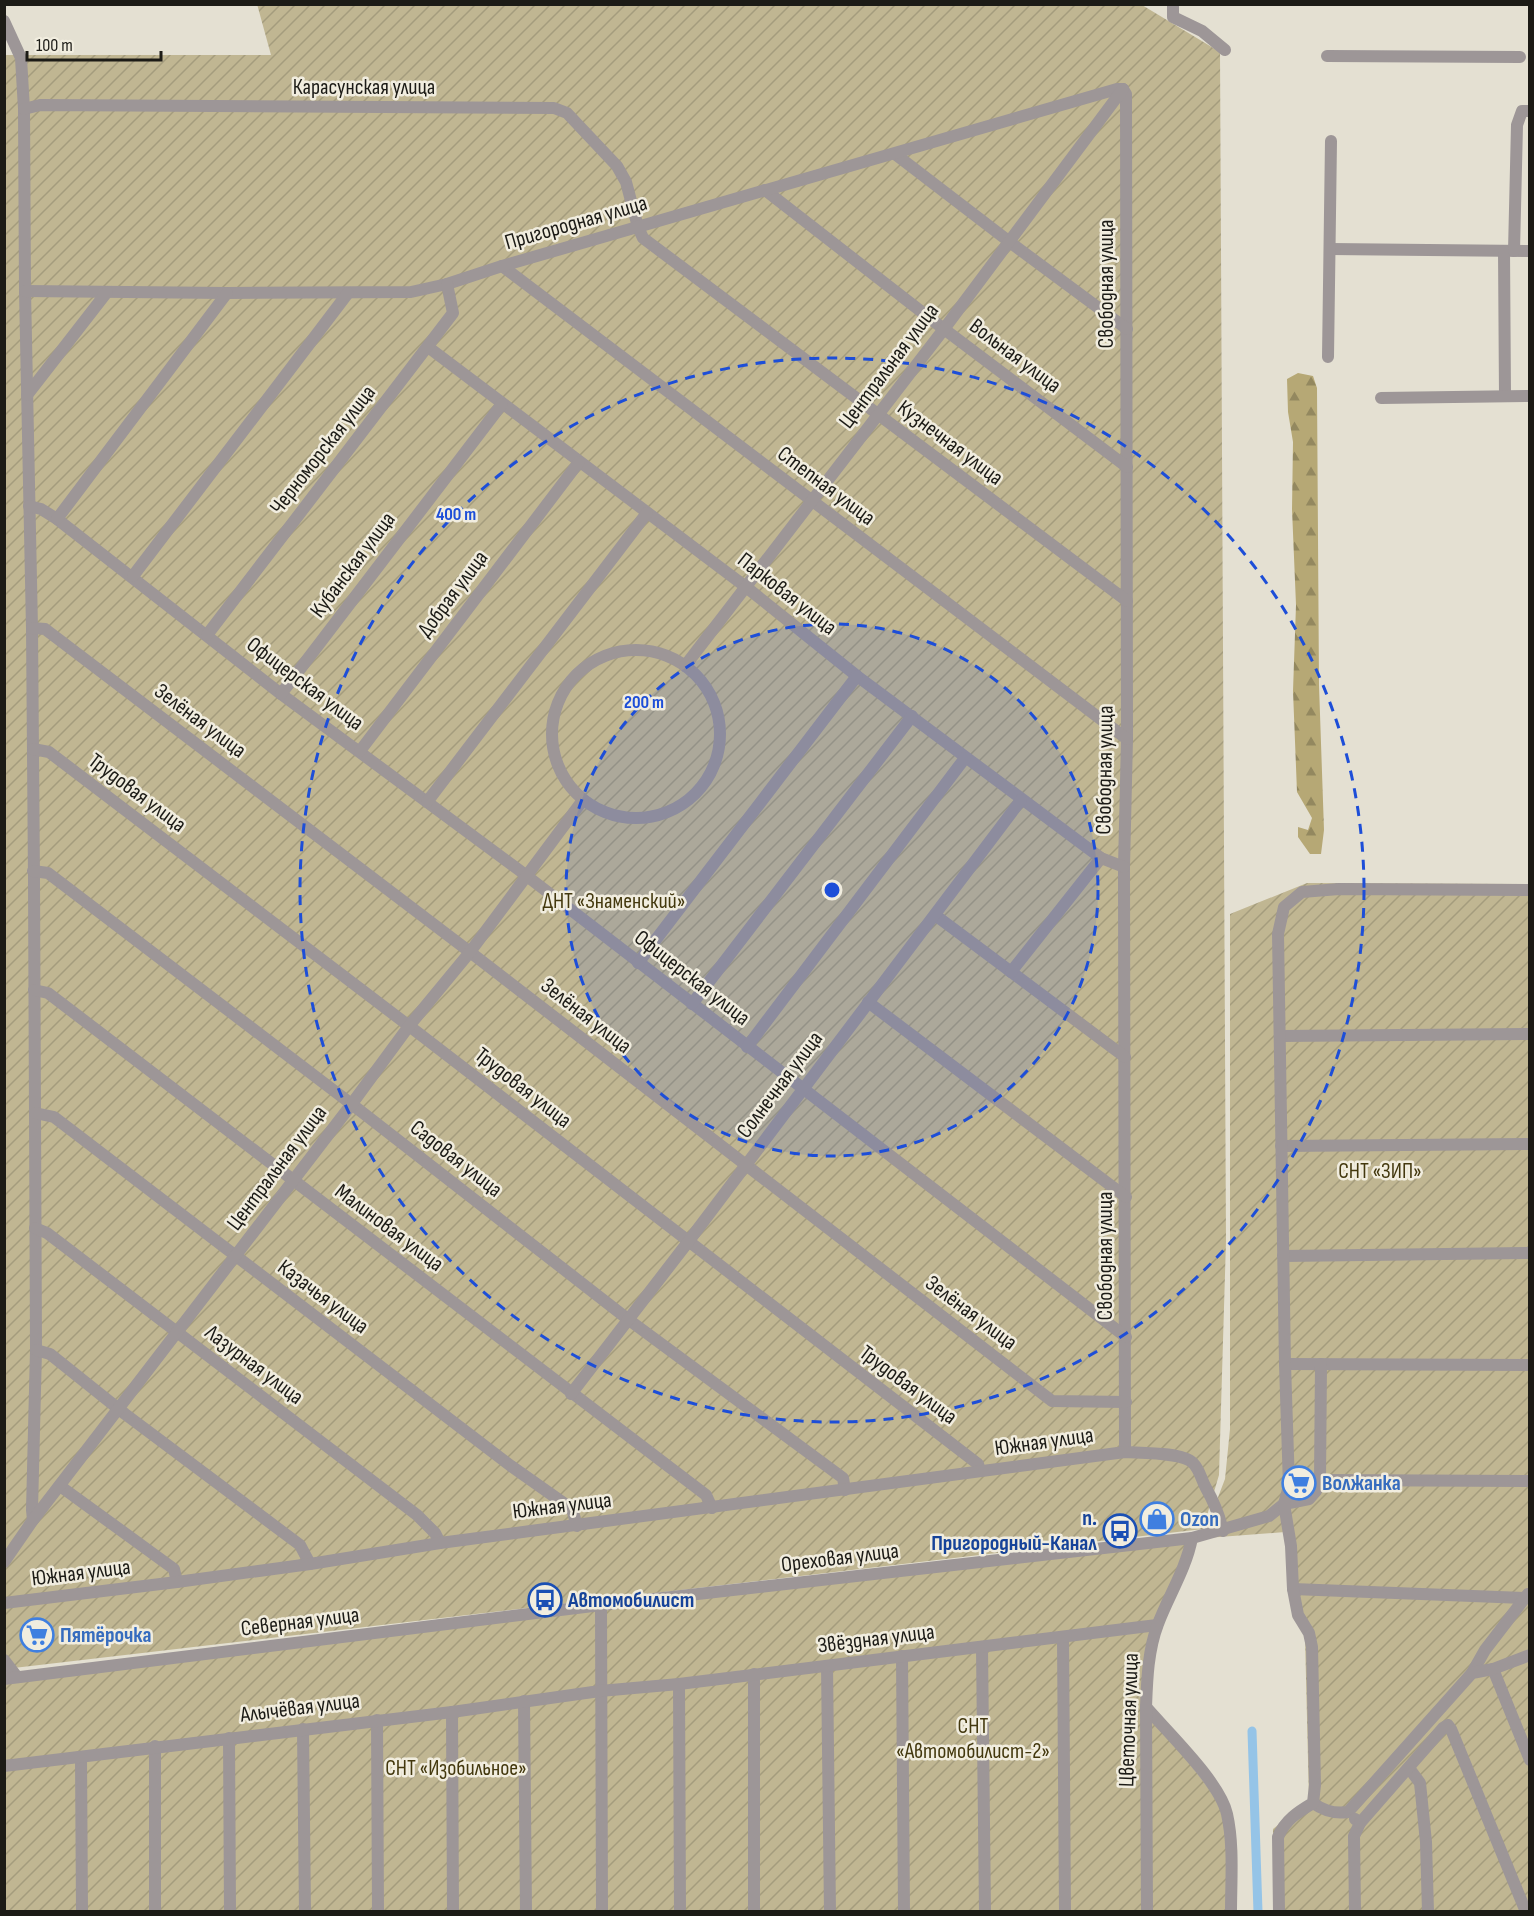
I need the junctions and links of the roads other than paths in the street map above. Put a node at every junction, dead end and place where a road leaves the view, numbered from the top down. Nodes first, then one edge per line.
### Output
1 (1173, 11) edge
2 (4, 21) edge
3 (1225, 50) dead end
4 (1327, 56) dead end
5 (1520, 57) dead end
6 (1123, 89) junction
7 (24, 109) junction
8 (1530, 111) edge
9 (1331, 141) dead end
10 (895, 154) junction
11 (765, 190) junction
12 (638, 227) junction
13 (1010, 242) junction
14 (1330, 249) junction
15 (1509, 251) junction
16 (1530, 251) edge
17 (502, 266) junction
18 (447, 284) junction
19 (25, 291) junction
20 (107, 292) junction
21 (226, 293) junction
22 (348, 293) junction
23 (1127, 328) junction
24 (944, 329) junction
25 (428, 347) junction
26 (1328, 357) dead end
27 (1505, 395) junction
28 (27, 396) junction
29 (1530, 396) edge
30 (1381, 398) dead end
31 (502, 404) junction
32 (877, 416) junction
33 (579, 462) junction
34 (1127, 467) junction
35 (812, 502) junction
36 (29, 506) junction
37 (647, 513) junction
38 (57, 519) junction
39 (133, 576) junction
40 (746, 588) junction
41 (1127, 601) junction
42 (32, 628) junction
43 (207, 635) junction
44 (685, 666) junction
45 (858, 676) junction
46 (281, 694) junction
47 (912, 716) junction
48 (1127, 739) junction
49 (33, 749) junction
50 (360, 751) junction
51 (965, 758) junction
52 (583, 800) junction
53 (1021, 800) junction
54 (427, 802) junction
55 (1101, 858) junction
56 (1124, 867) junction
57 (33, 871) junction
58 (525, 876) junction
59 (1530, 890) edge
60 (935, 915) junction
61 (470, 952) junction
62 (638, 963) junction
63 (1011, 972) junction
64 (34, 990) junction
65 (868, 1002) junction
66 (692, 1004) junction
67 (409, 1026) junction
68 (1530, 1035) edge
69 (1280, 1036) junction
70 (747, 1047) junction
71 (1125, 1057) junction
72 (802, 1089) junction
73 (351, 1105) junction
74 (35, 1113) junction
75 (1530, 1144) edge
76 (1281, 1146) junction
77 (746, 1166) junction
78 (292, 1181) junction
79 (1126, 1197) junction
80 (35, 1228) junction
81 (688, 1242) junction
82 (1530, 1253) edge
83 (1283, 1256) junction
84 (235, 1257) junction
85 (628, 1320) junction
86 (178, 1333) junction
87 (1126, 1337) junction
88 (36, 1350) junction
89 (1285, 1364) junction
90 (1321, 1364) junction
91 (1530, 1365) edge
92 (571, 1394) junction
93 (1126, 1402) junction
94 (120, 1409) junction
95 (1125, 1452) junction
96 (980, 1471) junction
97 (1320, 1480) junction
98 (1530, 1481) edge
99 (60, 1486) junction
100 (845, 1490) junction
101 (1284, 1504) junction
102 (712, 1508) junction
103 (33, 1520) junction
104 (577, 1526) junction
105 (1223, 1531) junction
106 (1191, 1538) junction
107 (440, 1543) junction
108 (4, 1562) edge
109 (310, 1564) junction
110 (177, 1582) junction
111 (1293, 1589) junction
112 (1527, 1595) edge
113 (4, 1603) edge
114 (601, 1605) junction
115 (1157, 1625) junction
116 (1063, 1637) junction
117 (982, 1648) junction
118 (1530, 1655) edge
119 (902, 1656) junction
120 (4, 1660) edge
121 (827, 1666) junction
122 (1494, 1669) junction
123 (1472, 1673) junction
124 (754, 1674) junction
125 (17, 1677) junction
126 (4, 1679) edge
127 (679, 1684) junction
128 (600, 1691) junction
129 (524, 1701) junction
130 (1146, 1707) junction
131 (452, 1712) junction
132 (377, 1720) junction
133 (303, 1729) junction
134 (229, 1738) junction
135 (154, 1746) junction
136 (81, 1757) junction
137 (1530, 1760) edge
138 (4, 1766) edge
139 (1409, 1768) junction
140 (1313, 1803) junction
141 (1348, 1812) junction
142 (1359, 1823) junction
143 (82, 1911) edge
144 (155, 1911) edge
145 (230, 1911) edge
146 (305, 1911) edge
147 (378, 1911) edge
148 (453, 1911) edge
149 (526, 1911) edge
150 (602, 1911) edge
151 (680, 1911) edge
152 (754, 1911) edge
153 (830, 1911) edge
154 (904, 1911) edge
155 (985, 1911) edge
156 (1065, 1911) edge
157 (1148, 1911) edge
158 (1231, 1911) edge
159 (1279, 1911) edge
160 (1355, 1911) edge
161 (1428, 1911) edge
162 (1526, 1911) edge

1 - 3 street
2 - 7 street
4 - 5 street
6 - 10 street, Пригородная улица
6 - 13 street, Центральная улица
6 - 23 street, Свободная улица
7 - 12 street, Карасунская улица
7 - 19 street
8 - 15 street
9 - 14 street
10 - 11 street, Пригородная улица
10 - 13 street
11 - 12 street, Пригородная улица
11 - 24 street, Вольная улица
12 - 17 street, Пригородная улица
12 - 32 street, Кузнечная улица
13 - 23 street
13 - 24 street, Центральная улица
14 - 15 street
14 - 26 street
15 - 16 street
15 - 27 street
17 - 18 street, Пригородная улица
17 - 35 street, Степная улица
18 - 22 street, Пригородная улица
18 - 25 street, Черноморская улица
19 - 20 street, Пригородная улица
19 - 28 street
20 - 21 street, Пригородная улица
20 - 28 street
21 - 22 street, Пригородная улица
21 - 38 street
22 - 39 street
23 - 34 street, Свободная улица
24 - 32 street, Центральная улица
24 - 34 street, Вольная улица
25 - 31 street, Парковая улица
25 - 43 street, Черноморская улица
27 - 29 street
27 - 30 street
28 - 36 street
31 - 33 street, Парковая улица
31 - 46 street, Кубанская улица
32 - 35 street, Центральная улица
32 - 41 street, Кузнечная улица
33 - 37 street, Парковая улица
33 - 50 street, Добрая улица
34 - 41 street, Свободная улица
35 - 40 street, Центральная улица
35 - 48 street, Степная улица
36 - 38 street, Офицерская улица
36 - 42 street
37 - 40 street, Парковая улица
37 - 54 street
38 - 39 street, Офицерская улица
39 - 43 street, Офицерская улица
40 - 44 street, Центральная улица
40 - 45 street, Парковая улица
41 - 48 street, Свободная улица
42 - 49 street
42 - 61 street, Зелёная улица
43 - 46 street, Офицерская улица
44 - 52 street
44 - 52 street
45 - 47 street, Парковая улица
45 - 62 street
46 - 50 street, Офицерская улица
47 - 51 street, Парковая улица
47 - 66 street
48 - 56 street, Свободная улица
49 - 57 street
49 - 67 street, Трудовая улица
50 - 54 street, Офицерская улица
51 - 53 street, Парковая улица
51 - 70 street
52 - 58 street, Центральная улица
53 - 55 street, Парковая улица
53 - 60 street, Солнечная улица
54 - 58 street, Офицерская улица
55 - 56 street, Парковая улица
55 - 63 street
56 - 71 street, Свободная улица
57 - 64 street
57 - 73 street, Садовая улица
58 - 61 street, Центральная улица
58 - 62 street, Офицерская улица
59 - 69 street
60 - 63 street
60 - 65 street, Солнечная улица
61 - 67 street, Центральная улица
61 - 77 street, Зелёная улица
62 - 66 street, Офицерская улица
63 - 71 street
64 - 74 street
64 - 78 street, Малиновая улица
65 - 72 street, Солнечная улица
65 - 79 street
66 - 70 street, Офицерская улица
67 - 73 street, Центральная улица
67 - 81 street, Трудовая улица
68 - 69 street
69 - 76 street
70 - 72 street, Офицерская улица
71 - 79 street, Свободная улица
72 - 77 street, Солнечная улица
72 - 87 street, Офицерская улица
73 - 78 street, Центральная улица
73 - 85 street, Садовая улица
74 - 80 street
74 - 84 street, Казачья улица
75 - 76 street
76 - 83 street
77 - 81 street, Солнечная улица
77 - 93 street, Зелёная улица
78 - 84 street, Центральная улица
78 - 92 street, Малиновая улица
79 - 87 street, Свободная улица
80 - 86 street, Лазурная улица
80 - 88 street
81 - 85 street, Солнечная улица
81 - 96 street, Трудовая улица
82 - 83 street
83 - 89 street
84 - 86 street, Центральная улица
84 - 104 street, Казачья улица
85 - 92 street, Солнечная улица
85 - 100 street, Садовая улица
86 - 94 street, Центральная улица
86 - 107 street, Лазурная улица
87 - 93 street, Свободная улица
88 - 94 street
88 - 103 street
89 - 90 street
89 - 101 street
90 - 91 street
90 - 97 street
92 - 102 street, Малиновая улица
93 - 95 street, Свободная улица
94 - 99 street, Центральная улица
94 - 109 street
95 - 96 street, Южная улица
95 - 105 street, Южная улица
96 - 100 street, Южная улица
97 - 98 street
97 - 101 street, Ореховая улица
99 - 103 street, Центральная улица
99 - 110 street
100 - 102 street, Южная улица
101 - 105 street, Ореховая улица
101 - 111 street
102 - 104 street, Южная улица
103 - 108 street, Центральная улица
104 - 107 street, Южная улица
105 - 106 street, Ореховая улица
106 - 114 street, Ореховая улица
106 - 115 street, Цветочная улица
107 - 109 street, Южная улица
109 - 110 street, Южная улица
110 - 113 street, Южная улица
111 - 112 street
111 - 140 street
112 - 123 street
114 - 125 street, Северная улица
114 - 128 street
115 - 116 street, Звёздная улица
115 - 130 street, Цветочная улица
116 - 117 street, Звёздная улица
116 - 156 street
117 - 119 street, Звёздная улица
117 - 155 street
118 - 122 street
119 - 121 street, Звёздная улица
119 - 154 street
120 - 125 street
121 - 124 street, Звёздная улица
121 - 153 street
122 - 123 street
122 - 137 street
123 - 141 street
124 - 127 street, Звёздная улица
124 - 152 street
125 - 126 street, Северная улица
127 - 128 street, Звёздная улица
127 - 151 street
128 - 129 street, Алычёвая улица
128 - 150 street
129 - 131 street, Алычёвая улица
129 - 149 street
130 - 157 street, Цветочная улица
130 - 158 street
131 - 132 street, Алычёвая улица
131 - 148 street
132 - 133 street, Алычёвая улица
132 - 147 street
133 - 134 street, Алычёвая улица
133 - 146 street
134 - 135 street, Алычёвая улица
134 - 145 street
135 - 136 street, Алычёвая улица
135 - 144 street
136 - 138 street, Алычёвая улица
136 - 143 street
139 - 142 street
139 - 161 street
139 - 162 street
140 - 141 street
140 - 159 street
141 - 142 street
142 - 160 street

